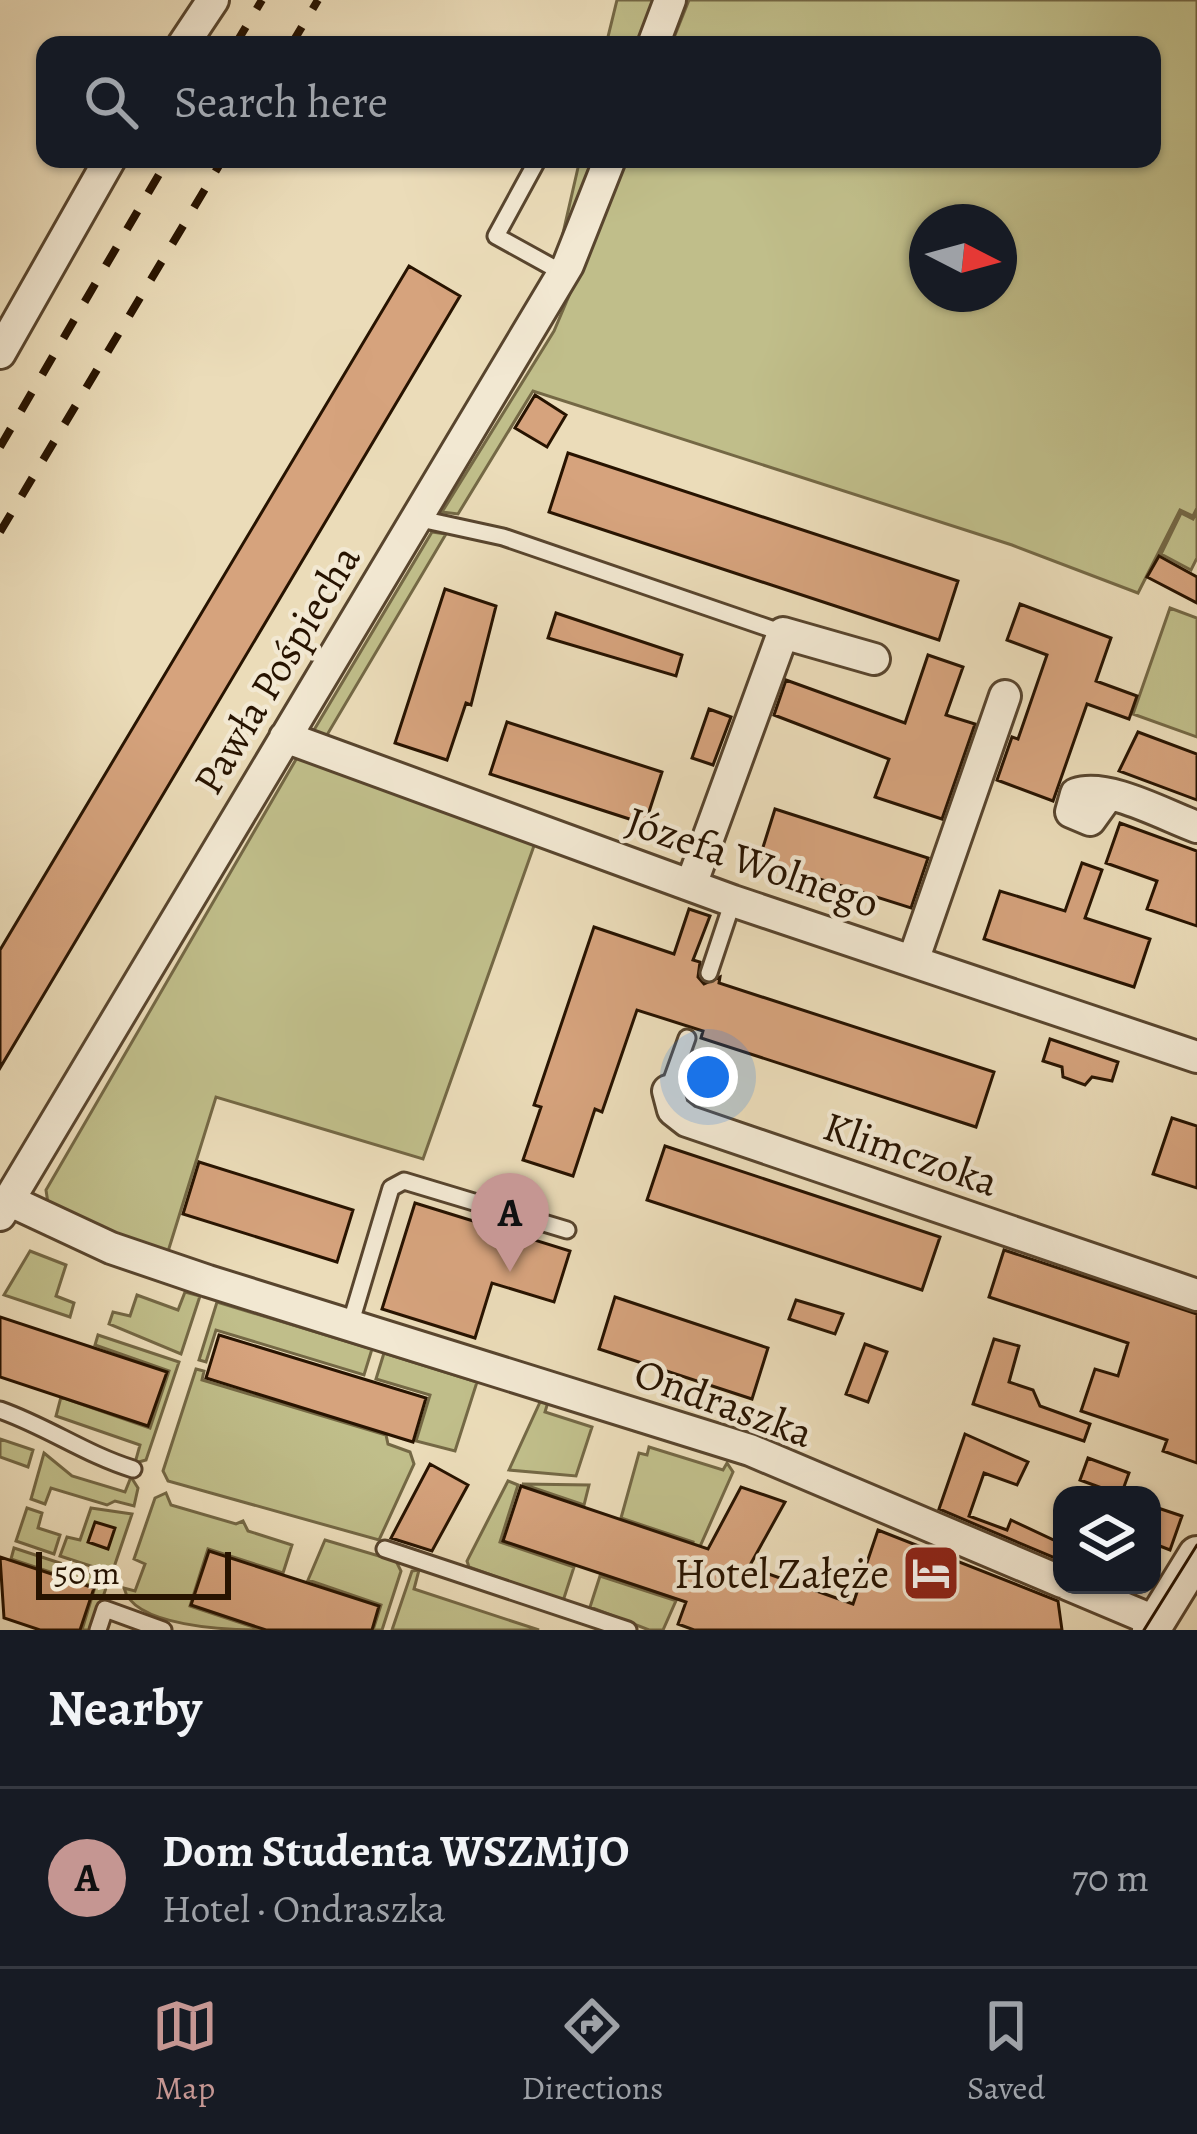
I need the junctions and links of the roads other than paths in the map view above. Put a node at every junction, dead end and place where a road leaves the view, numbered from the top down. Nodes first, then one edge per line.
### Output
1 (213, 0) edge
2 (670, 0) edge
3 (189, 36) edge
4 (656, 36) edge
5 (105, 168) edge
6 (533, 168) edge
7 (606, 168) edge
8 (563, 273) junction
9 (0, 352) edge
10 (416, 518) junction
11 (783, 633) junction
12 (874, 658) dead end
13 (1005, 696) dead end
14 (285, 736) junction
15 (1108, 796) dead end
16 (1197, 827) edge
17 (691, 886) junction
18 (733, 901) junction
19 (913, 961) junction
20 (709, 973) dead end
21 (687, 1038) dead end
22 (1197, 1057) edge
23 (668, 1091) joint
24 (6, 1206) edge
25 (567, 1230) dead end
26 (1197, 1295) edge
27 (350, 1325) junction
28 (0, 1410) edge
29 (134, 1469) dead end
30 (386, 1549) dead end
31 (1197, 1555) edge
32 (1053, 1579) edge
33 (1086, 1594) edge
34 (1154, 1626) edge
35 (98, 1630) edge
36 (163, 1630) edge
37 (628, 1630) edge

1 - 3 street
2 - 4 street
5 - 9 street
6 - 8 lane
7 - 8 street, Pawła Pośpiecha
8 - 10 street, Pawła Pośpiecha
10 - 11 lane
10 - 14 street, Pawła Pośpiecha
11 - 12 street
11 - 17 street
13 - 19 street
14 - 17 street, Józefa Wolnego
14 - 24 street, Pawła Pośpiecha
15 - 16 street
17 - 18 street, Józefa Wolnego
18 - 19 street, Józefa Wolnego
18 - 20 lane
19 - 22 street, Józefa Wolnego
21 - 23 lane, Klimczoka
23 - 26 street, Klimczoka
24 - 27 street, Ondraszka
25 - 27 lane
27 - 32 street, Ondraszka
28 - 29 lane
30 - 37 lane
31 - 34 street
33 - 34 street, Ondraszka
35 - 36 lane

